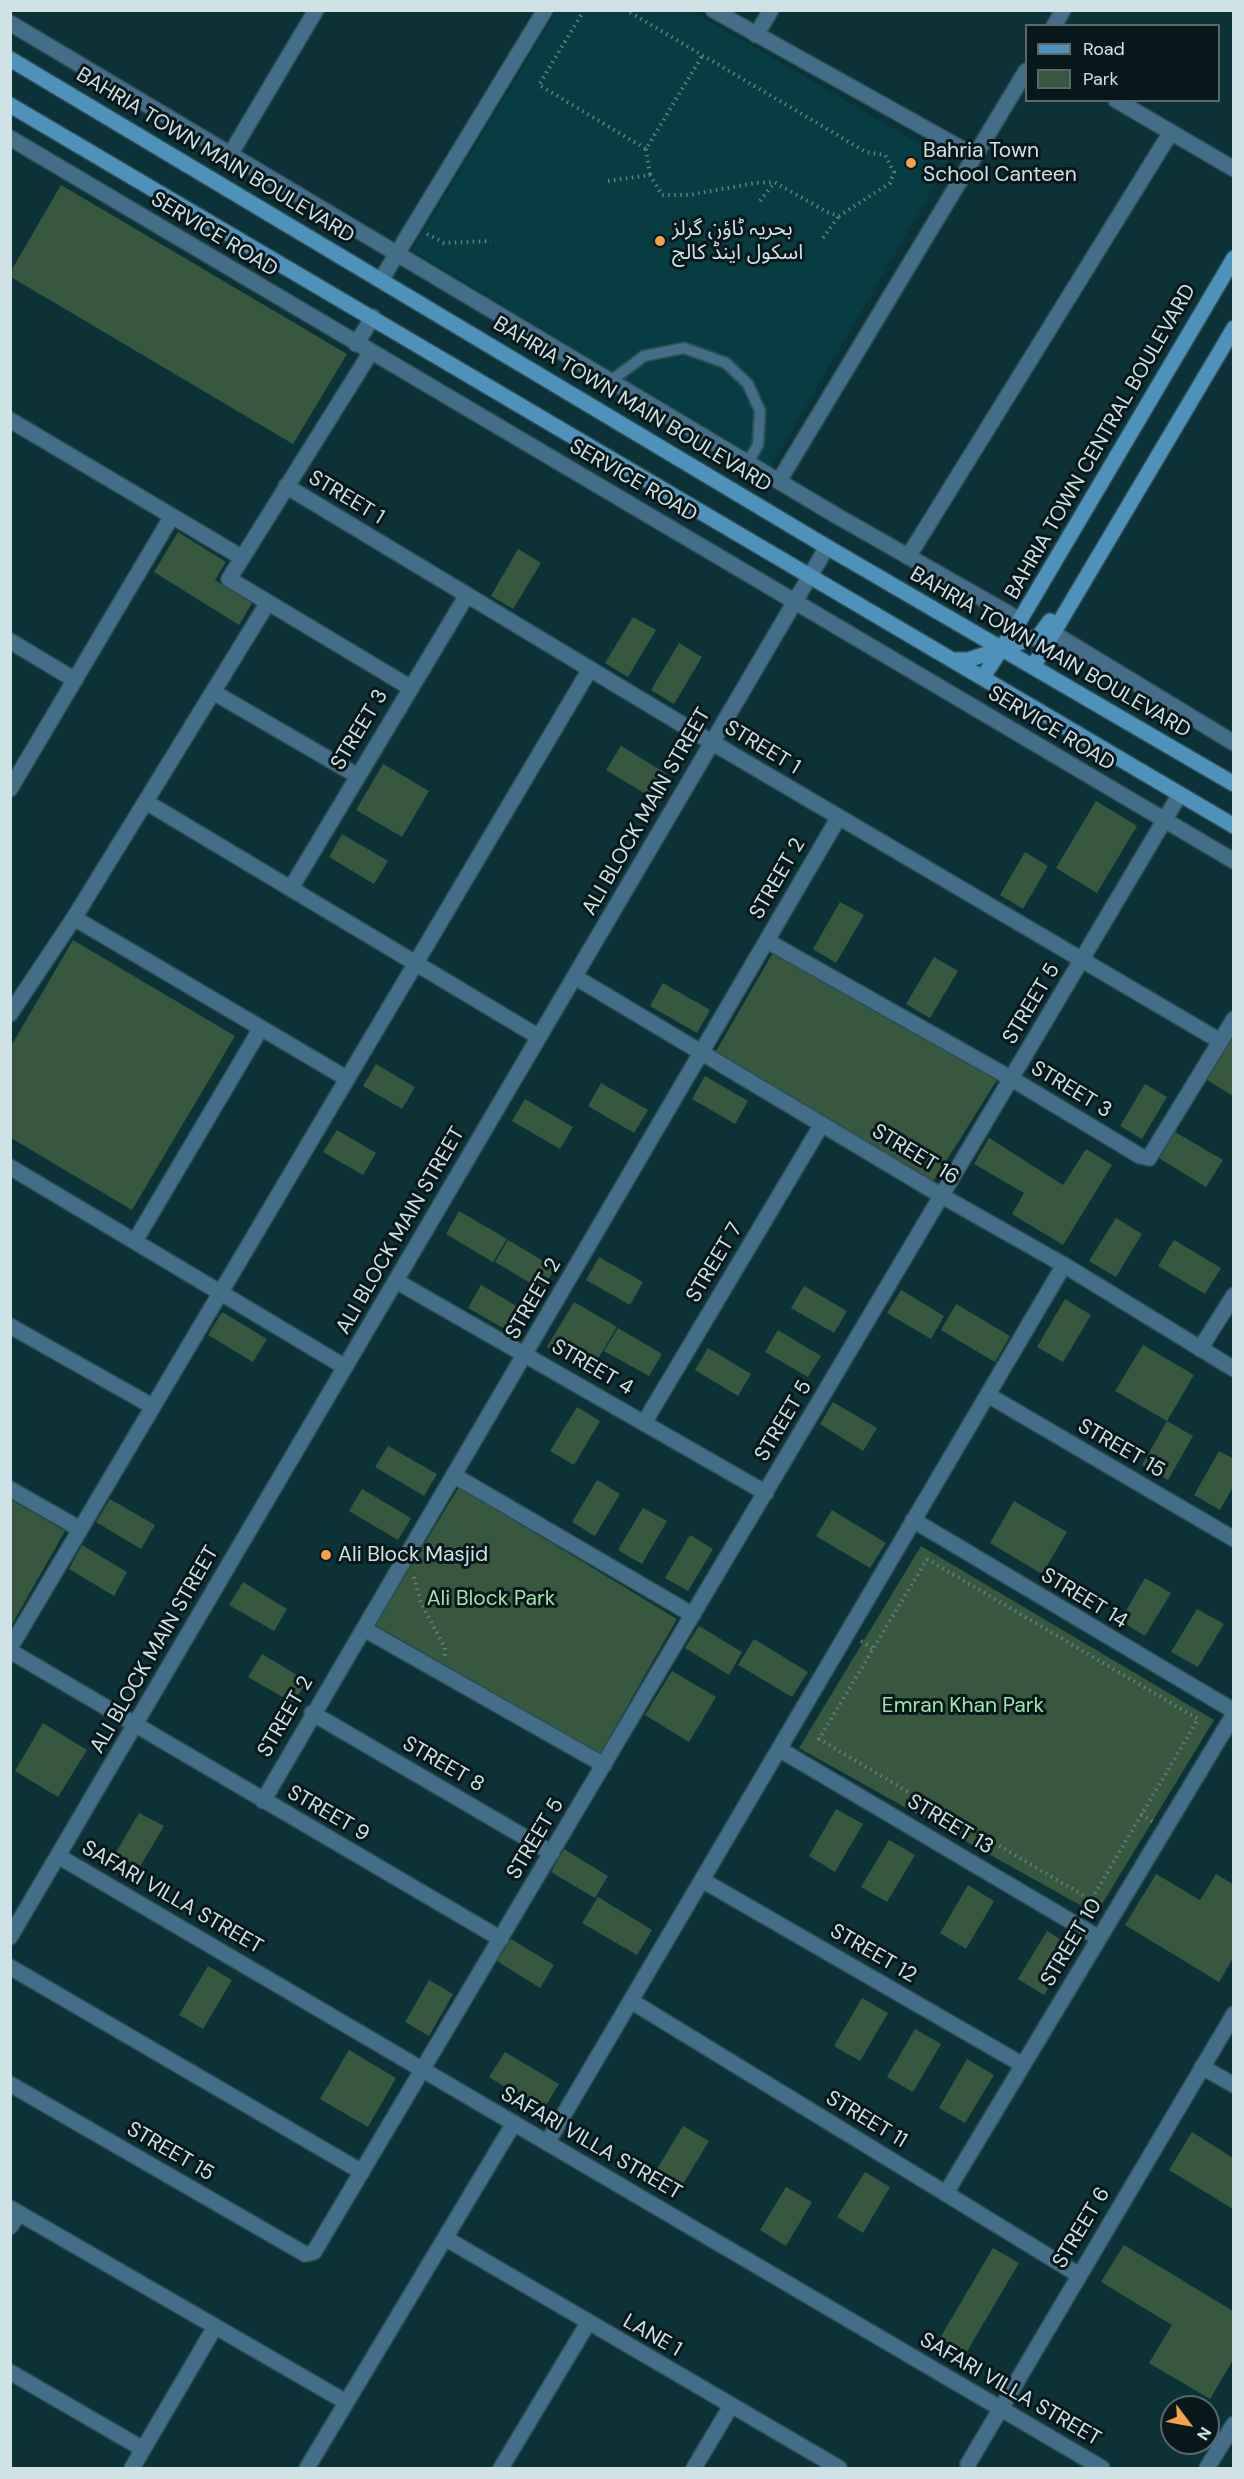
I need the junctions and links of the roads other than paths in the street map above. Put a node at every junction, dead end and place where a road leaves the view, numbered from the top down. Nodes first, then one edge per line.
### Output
1 (316, 10) edge
2 (545, 10) edge
3 (713, 10) edge
4 (771, 10) edge
5 (10, 23) edge
6 (756, 35) junction
7 (10, 59) edge
8 (1025, 73) edge
9 (1119, 102) edge
10 (10, 105) edge
11 (1171, 132) junction
12 (10, 138) edge
13 (231, 153) junction
14 (975, 156) junction
15 (1233, 169) edge
16 (398, 252) junction
17 (1233, 258) edge
18 (381, 280) junction
19 (373, 317) junction
20 (1233, 328) edge
21 (356, 344) junction
22 (371, 352) junction
23 (612, 380) junction
24 (10, 420) edge
25 (748, 462) junction
26 (779, 481) junction
27 (286, 486) junction
28 (172, 516) junction
29 (1107, 541) junction
30 (828, 547) junction
31 (241, 557) junction
32 (908, 557) junction
33 (811, 575) junction
34 (466, 595) junction
35 (796, 601) junction
36 (267, 604) junction
37 (1020, 620) junction
38 (1053, 633) junction
39 (10, 641) edge
40 (1001, 649) junction
41 (953, 660) junction
42 (1033, 667) junction
43 (590, 669) junction
44 (983, 677) junction
45 (75, 680) junction
46 (411, 688) junction
47 (213, 692) junction
48 (713, 743) junction
49 (1233, 743) edge
50 (358, 776) junction
51 (1233, 784) edge
52 (10, 789) edge
53 (1180, 794) junction
54 (146, 802) junction
55 (839, 817) junction
56 (1165, 820) junction
57 (1233, 826) edge
58 (1233, 861) edge
59 (291, 888) junction
60 (74, 918) junction
61 (767, 941) junction
62 (1082, 959) junction
63 (415, 962) junction
64 (575, 977) junction
65 (10, 1014) edge
66 (1233, 1019) edge
67 (261, 1028) junction
68 (539, 1037) junction
69 (1220, 1041) junction
70 (701, 1052) junction
71 (346, 1078) junction
72 (1012, 1079) junction
73 (822, 1124) junction
74 (10, 1167) edge
75 (942, 1196) junction
76 (135, 1241) junction
77 (1064, 1265) junction
78 (396, 1281) junction
79 (219, 1291) junction
80 (1233, 1295) edge
81 (10, 1326) edge
82 (1200, 1349) junction
83 (526, 1355) junction
84 (345, 1367) junction
85 (1233, 1369) edge
86 (987, 1395) junction
87 (152, 1406) junction
88 (644, 1423) junction
89 (455, 1476) junction
90 (10, 1489) edge
91 (766, 1493) junction
92 (914, 1520) junction
93 (80, 1529) junction
94 (1233, 1539) edge
95 (693, 1615) junction
96 (364, 1629) junction
97 (10, 1649) edge
98 (1233, 1712) edge
99 (312, 1713) junction
100 (135, 1726) junction
101 (779, 1749) junction
102 (604, 1765) junction
103 (263, 1801) junction
104 (552, 1853) junction
105 (58, 1856) junction
106 (702, 1880) junction
107 (10, 1937) edge
108 (1099, 1938) junction
109 (501, 1939) junction
110 (10, 1967) edge
111 (631, 2001) junction
112 (1233, 2014) edge
113 (1023, 2065) junction
114 (1202, 2067) junction
115 (423, 2070) junction
116 (10, 2084) edge
117 (1233, 2085) edge
118 (514, 2123) junction
119 (547, 2143) junction
120 (362, 2172) junction
121 (946, 2193) junction
122 (15, 2210) edge
123 (10, 2227) edge
124 (445, 2238) junction
125 (309, 2253) joint
126 (1079, 2275) junction
127 (588, 2323) junction
128 (215, 2327) junction
129 (10, 2372) edge
130 (346, 2402) junction
131 (731, 2406) junction
132 (1000, 2409) junction
133 (1233, 2424) edge
134 (143, 2449) junction
135 (968, 2464) dead end
136 (132, 2469) edge
137 (307, 2469) edge
138 (501, 2469) edge
139 (694, 2469) edge
140 (839, 2469) edge
141 (1102, 2469) edge
142 (1207, 2469) edge

1 - 13 street
2 - 16 street
3 - 6 street
4 - 6 street
5 - 13 street
6 - 14 street
7 - 18 main road, BAHRIA TOWN MAIN BOULEVARD
8 - 14 street
9 - 11 street
10 - 19 main road
11 - 15 street
11 - 32 street
12 - 21 street, SERVICE ROAD
13 - 16 street
14 - 26 street
16 - 18 street
16 - 23 street
17 - 37 main road, BAHRIA TOWN CENTRAL BOULEVARD
18 - 30 main road, BAHRIA TOWN MAIN BOULEVARD
19 - 21 street
19 - 33 main road
20 - 29 main road
21 - 22 street, SERVICE ROAD
22 - 27 street
22 - 35 street, SERVICE ROAD
23 - 25 street
23 - 25 lane
24 - 28 street
25 - 26 street
26 - 32 street
27 - 31 street
27 - 34 street, STREET 1
28 - 31 street
28 - 45 street
29 - 38 main road
29 - 40 main road
30 - 33 street, ALI BLOCK MAIN STREET
30 - 40 main road, BAHRIA TOWN MAIN BOULEVARD
31 - 36 street
32 - 37 street
33 - 35 street, ALI BLOCK MAIN STREET
33 - 41 main road
34 - 43 street, STREET 1
34 - 46 street, STREET 3
35 - 48 street, ALI BLOCK MAIN STREET
35 - 56 street, SERVICE ROAD
36 - 46 street
36 - 47 street
37 - 40 main road, BAHRIA TOWN CENTRAL BOULEVARD
38 - 42 main road
38 - 49 street
39 - 45 street
40 - 41 main road
40 - 42 main road, BAHRIA TOWN MAIN BOULEVARD
40 - 44 main road, BAHRIA TOWN CENTRAL BOULEVARD
41 - 44 main road
42 - 51 main road, BAHRIA TOWN MAIN BOULEVARD
43 - 48 street, STREET 1
43 - 63 street
44 - 53 main road
45 - 52 street
46 - 50 street, STREET 3
47 - 50 street
47 - 54 street
48 - 55 street, STREET 1
48 - 64 street, ALI BLOCK MAIN STREET
50 - 59 street, STREET 3
53 - 56 street, STREET 5
53 - 57 main road
54 - 59 street
54 - 60 street
55 - 61 street, STREET 2
55 - 62 street, STREET 1
56 - 58 street, SERVICE ROAD
56 - 62 street, STREET 5
59 - 63 street
60 - 65 street
60 - 67 street
61 - 70 street, STREET 2
61 - 72 street, STREET 3
62 - 69 street, STREET 1
62 - 72 street, STREET 5
63 - 68 street
63 - 71 street
64 - 68 street, ALI BLOCK MAIN STREET
64 - 70 street, STREET 16
66 - 69 street, STREET 3
67 - 71 street
67 - 76 street
68 - 78 street, ALI BLOCK MAIN STREET
69 - 72 street, STREET 3
70 - 73 street, STREET 16
70 - 83 street, STREET 2
71 - 79 street
72 - 75 street, STREET 5
73 - 75 street, STREET 16
73 - 88 street, STREET 7
74 - 76 street
75 - 77 street, STREET 16
75 - 91 street, STREET 5
76 - 79 street
77 - 82 street, STREET 16
77 - 86 street
78 - 83 street, STREET 4
78 - 84 street, ALI BLOCK MAIN STREET
79 - 84 street
79 - 87 street
80 - 82 street
81 - 87 street
82 - 85 street, STREET 16
83 - 88 street, STREET 4
83 - 89 street, STREET 2
84 - 100 street, ALI BLOCK MAIN STREET
86 - 92 street
86 - 94 street, STREET 15
87 - 93 street
88 - 91 street, STREET 4
89 - 95 street
89 - 96 street, STREET 2
90 - 93 street
91 - 95 street, STREET 5
92 - 98 street, STREET 14
92 - 101 street
93 - 97 street
95 - 102 street, STREET 5
96 - 99 street, STREET 2
96 - 102 street
97 - 100 street, STREET 9
98 - 108 street, STREET 10
99 - 103 street, STREET 2
99 - 104 street, STREET 8
100 - 103 street, STREET 9
100 - 105 street, ALI BLOCK MAIN STREET
101 - 106 street
101 - 108 street, STREET 13
102 - 104 street, STREET 5
103 - 109 street, STREET 9
104 - 109 street, STREET 5
105 - 107 street, ALI BLOCK MAIN STREET
105 - 115 street, SAFARI VILLA STREET
106 - 111 street
106 - 113 street, STREET 12
108 - 113 street, STREET 10
109 - 115 street, STREET 5
110 - 120 street
111 - 119 street
111 - 121 street, STREET 11
112 - 114 street, STREET 6
113 - 121 street, STREET 10
114 - 117 street
114 - 126 street, STREET 6
115 - 118 street, SAFARI VILLA STREET
115 - 120 street, STREET 5
116 - 125 street, STREET 15
118 - 119 street, SAFARI VILLA STREET
118 - 124 street
119 - 132 street, SAFARI VILLA STREET
120 - 125 street, STREET 5
121 - 126 street, STREET 11
122 - 123 street
122 - 128 street
124 - 127 street, LANE 1
124 - 130 street
126 - 132 street, STREET 6
127 - 131 street, LANE 1
127 - 138 street
128 - 130 street
128 - 134 street
129 - 134 street
130 - 137 street
131 - 139 street
131 - 140 street, LANE 1
132 - 135 street, STREET 6
132 - 141 street, SAFARI VILLA STREET
133 - 142 street
134 - 136 street

